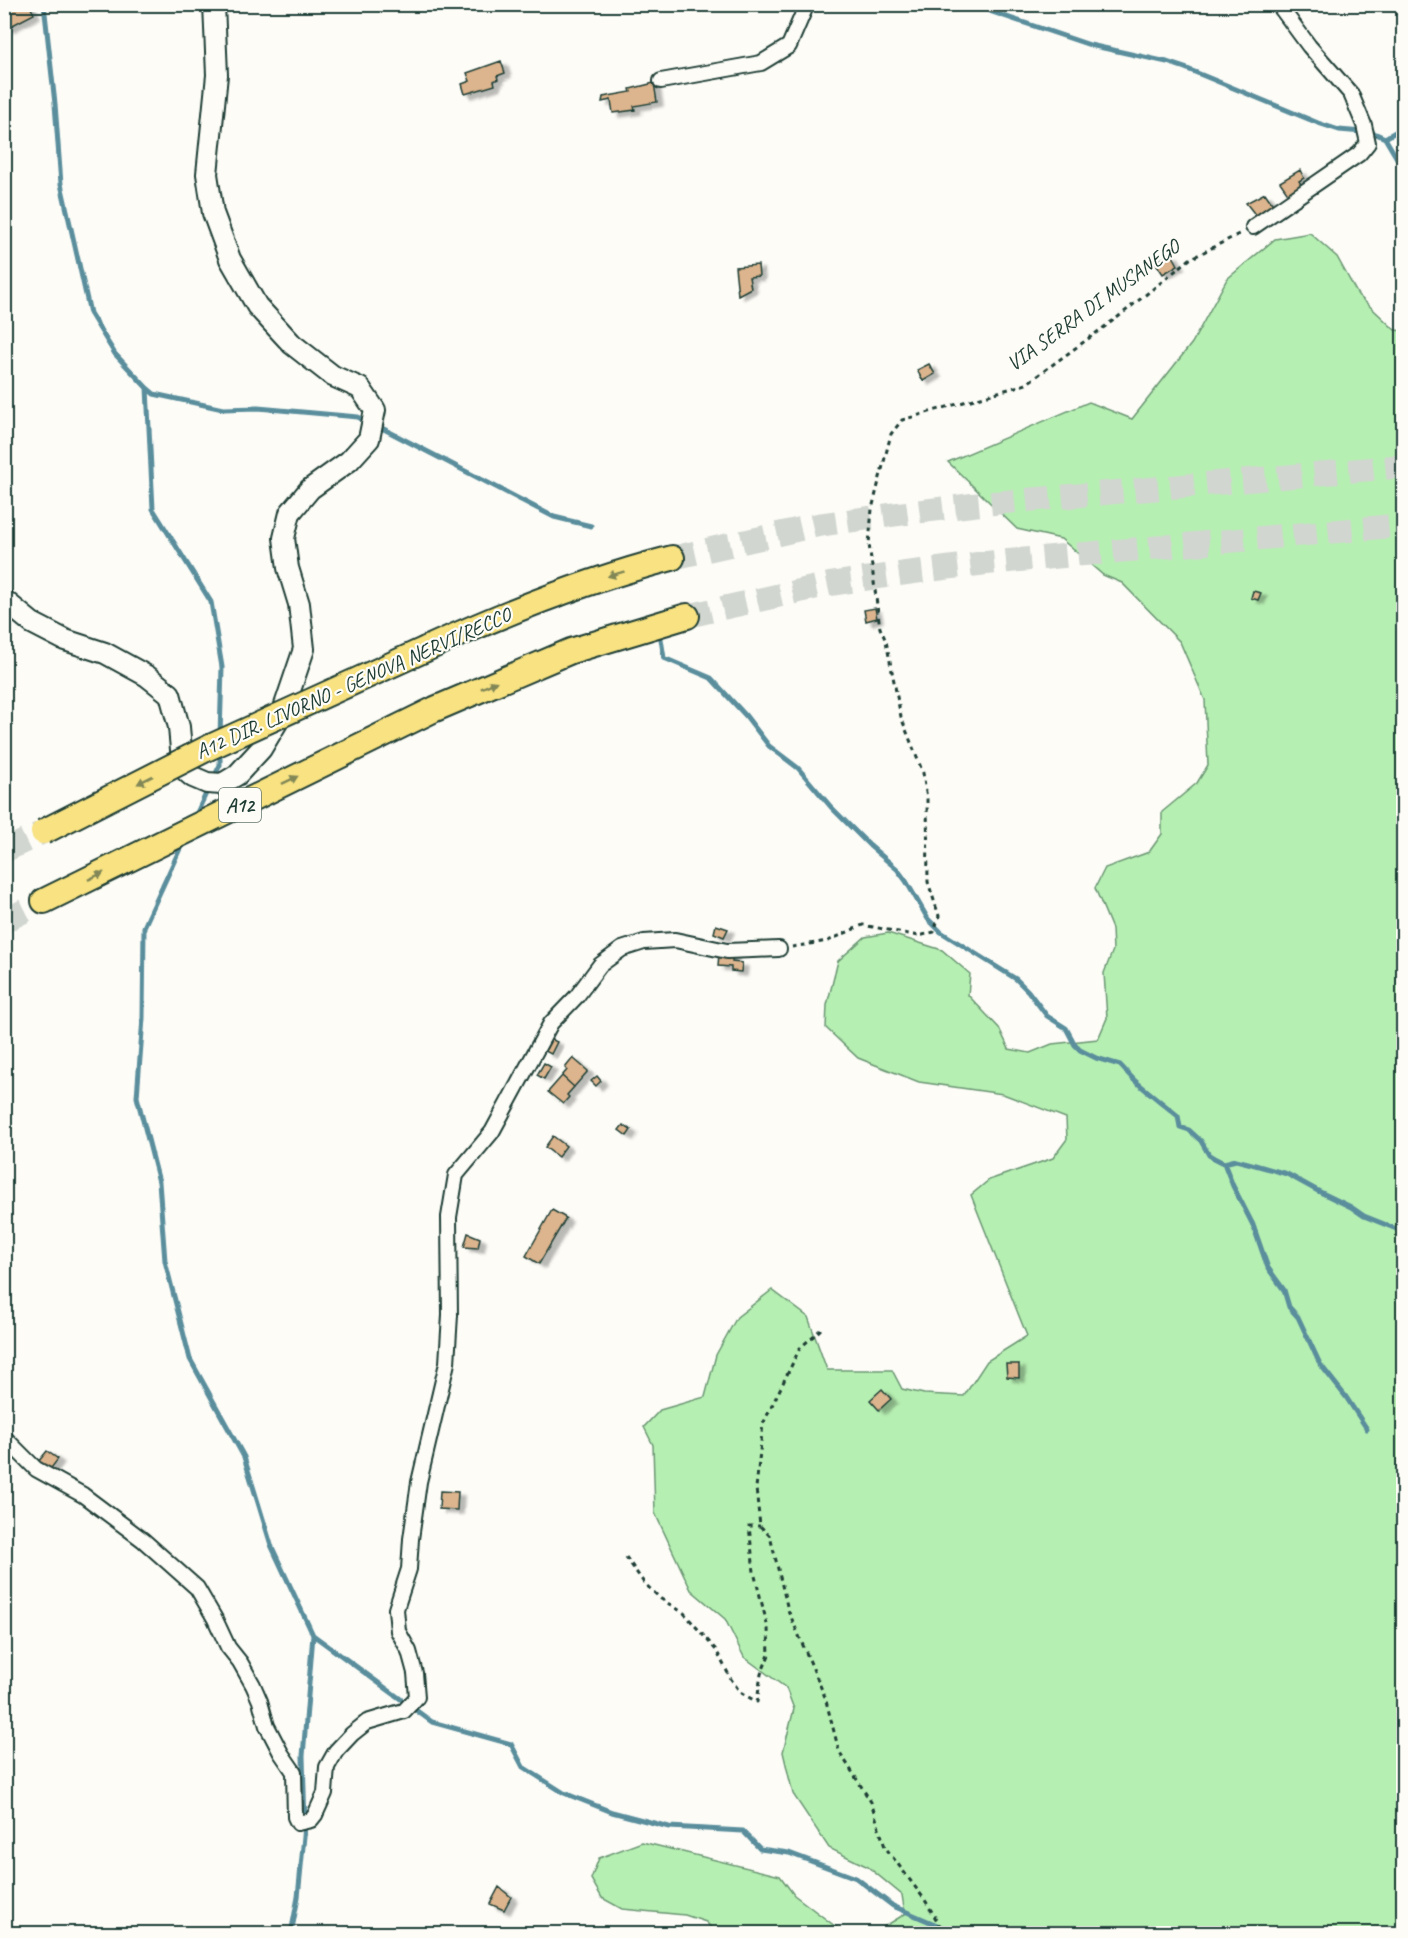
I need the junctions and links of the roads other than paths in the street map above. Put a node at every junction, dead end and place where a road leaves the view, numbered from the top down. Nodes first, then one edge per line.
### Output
1 (214, 4) edge
2 (807, 4) edge
3 (1278, 4) edge
4 (661, 81) dead end
5 (1253, 227) road end
6 (672, 558) tunnel mouth
7 (4, 600) edge
8 (687, 616) tunnel mouth
9 (43, 832) tunnel mouth
10 (44, 901) tunnel mouth
11 (779, 950) road end
12 (4, 1437) edge

1 - 7 street
2 - 4 street
3 - 5 street
6 -> 9 highway, A12 DIR. LIVORNO - GENOVA NERVI/RECCO, bridge
10 -> 8 highway, A12
11 - 12 street

